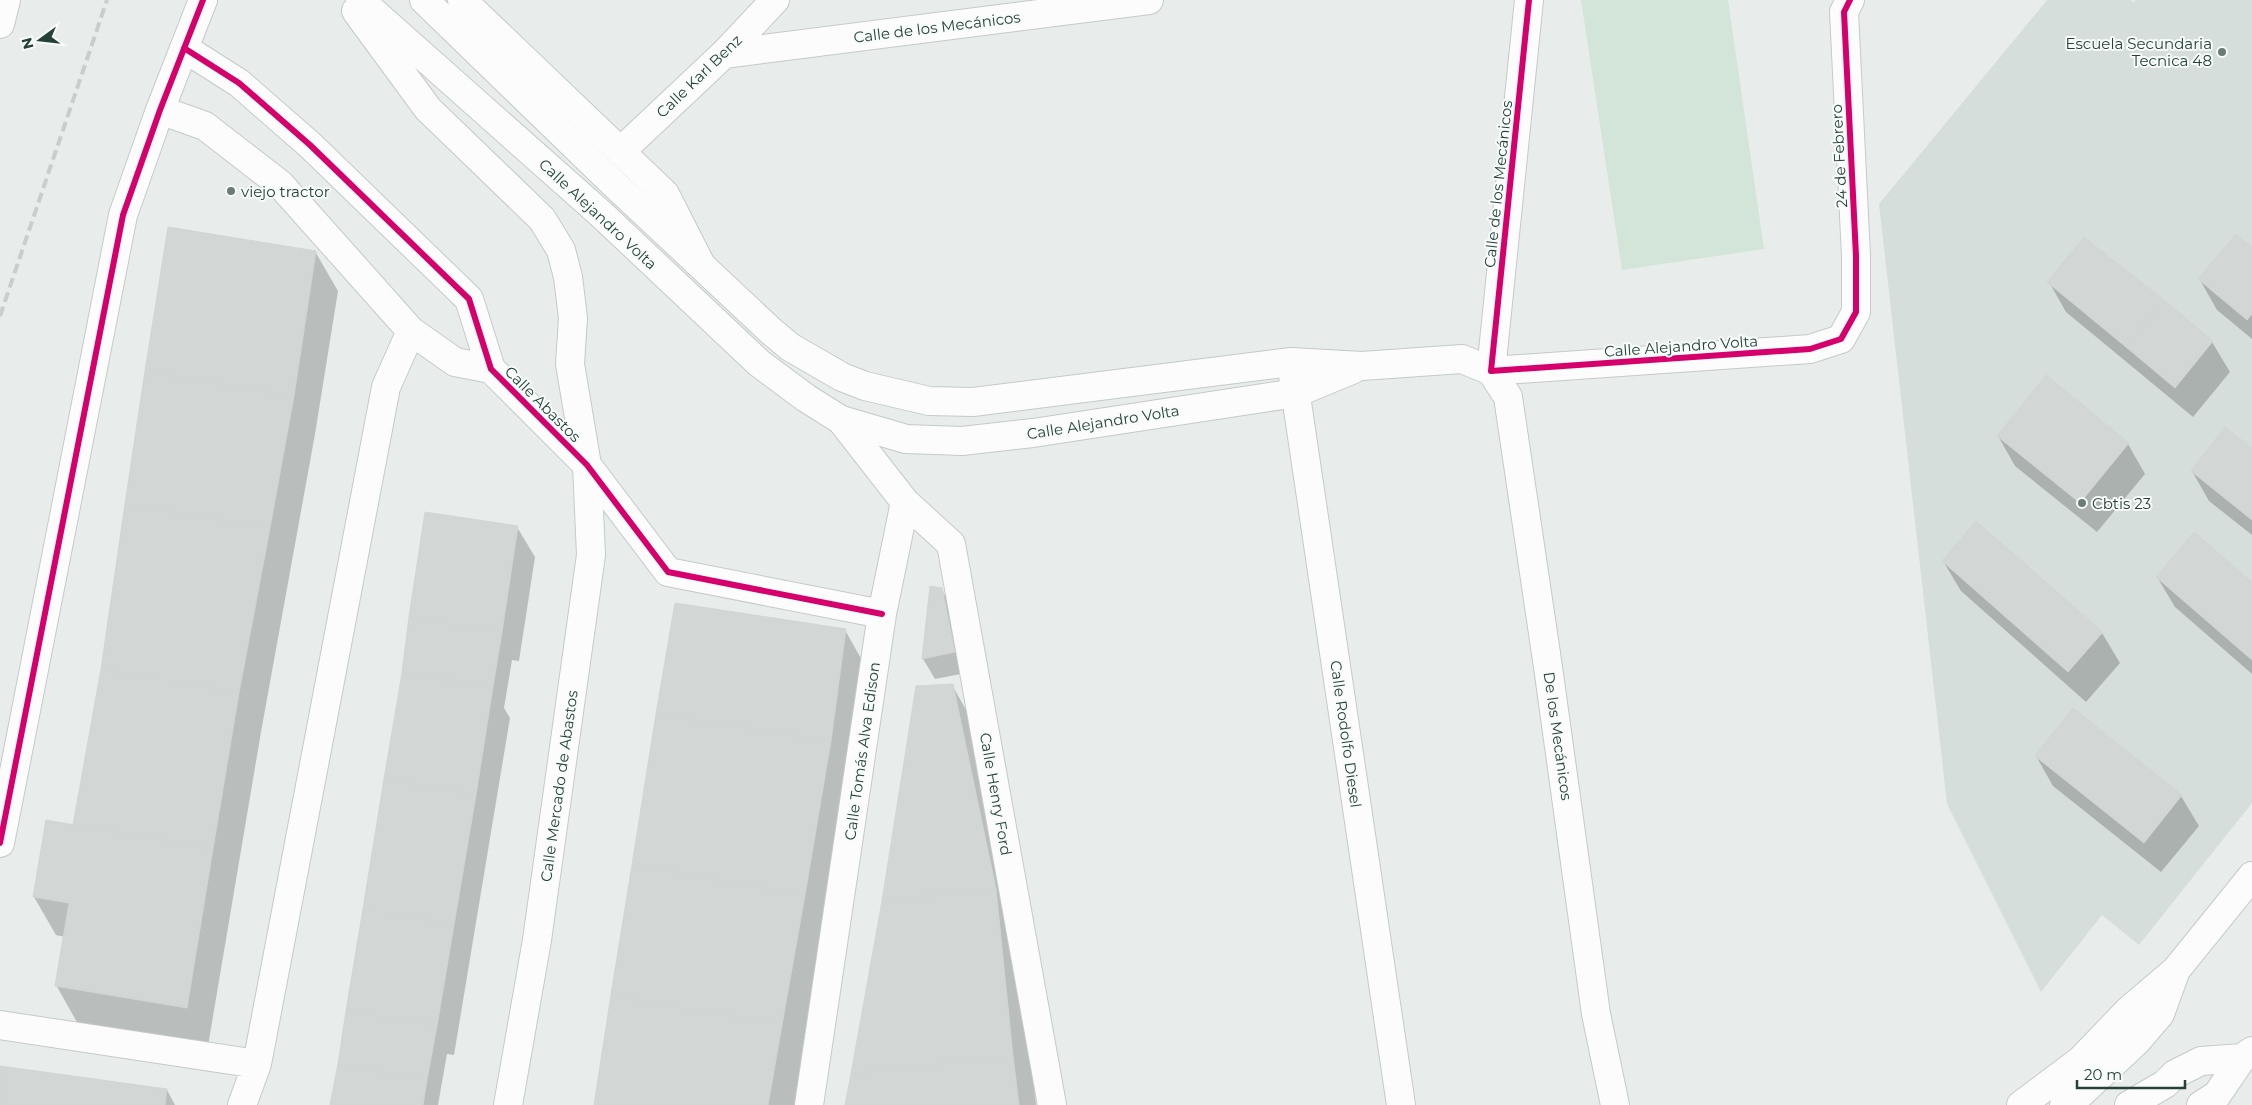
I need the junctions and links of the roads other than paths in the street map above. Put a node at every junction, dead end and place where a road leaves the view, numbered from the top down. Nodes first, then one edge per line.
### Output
1 (6, 0) edge
2 (203, 0) edge
3 (347, 0) edge
4 (360, 0) edge
5 (424, 0) edge
6 (462, 0) edge
7 (775, 0) edge
8 (1149, 0) edge
9 (1529, 0) edge
10 (1850, 0) edge
11 (0, 24) edge
12 (184, 48) junction
13 (724, 54) junction
14 (160, 110) junction
15 (621, 151) junction
16 (702, 268) junction
17 (1856, 312) joint
18 (411, 331) junction
19 (1291, 362) junction
20 (1362, 366) junction
21 (491, 370) junction
22 (1491, 371) junction
23 (842, 377) junction
24 (1296, 393) junction
25 (841, 420) junction
26 (587, 466) junction
27 (904, 502) junction
28 (882, 614) junction
29 (0, 843) edge
30 (2252, 876) edge
31 (2176, 970) junction
32 (0, 1025) edge
33 (2247, 1054) edge
34 (257, 1064) junction
35 (242, 1105) edge
36 (508, 1105) edge
37 (809, 1105) edge
38 (1052, 1105) edge
39 (1401, 1105) edge
40 (1615, 1105) edge
41 (2021, 1105) edge
42 (2064, 1105) edge
43 (2129, 1105) edge
44 (2201, 1105) edge

1 - 11 street
2 - 12 street
3 - 26 street, Calle Mercado de Abastos
4 - 25 street, Calle Alejandro Volta
5 - 16 street, Calle Alejandro Volta
6 - 15 street
7 - 13 street, Calle Karl Benz
8 - 13 street, Calle de los Mecánicos
9 - 22 street, Calle de los Mecánicos
10 - 17 street, 24 de Febrero
12 - 14 street
12 - 21 street, Calle Abastos
13 - 15 street, Calle Karl Benz
14 - 18 street, Calle Abastos
14 - 29 street
15 - 16 street
16 - 23 street, Calle Alejandro Volta
17 - 22 street, Calle Alejandro Volta
18 - 21 street, Calle Abastos
18 - 34 street
19 - 20 street, Calle Alejandro Volta
19 - 23 street, Calle Alejandro Volta
19 - 24 street, Calle Rodolfo Diesel
20 - 22 street, Calle Alejandro Volta
20 - 24 street, Calle Alejandro Volta
21 - 26 street, Calle Abastos
22 - 40 street, De los Mecánicos
23 - 25 street
24 - 25 street, Calle Alejandro Volta
24 - 39 street, Calle Rodolfo Diesel
25 - 27 street
26 - 28 street, Calle Abastos
26 - 36 street, Calle Mercado de Abastos
27 - 28 street, Calle Tomás Alva Edison
27 - 38 street, Calle Henry Ford
28 - 37 street, Calle Tomás Alva Edison
30 - 31 street
31 - 41 street
31 - 42 street
32 - 34 street
33 - 43 street
33 - 44 street
34 - 35 street

